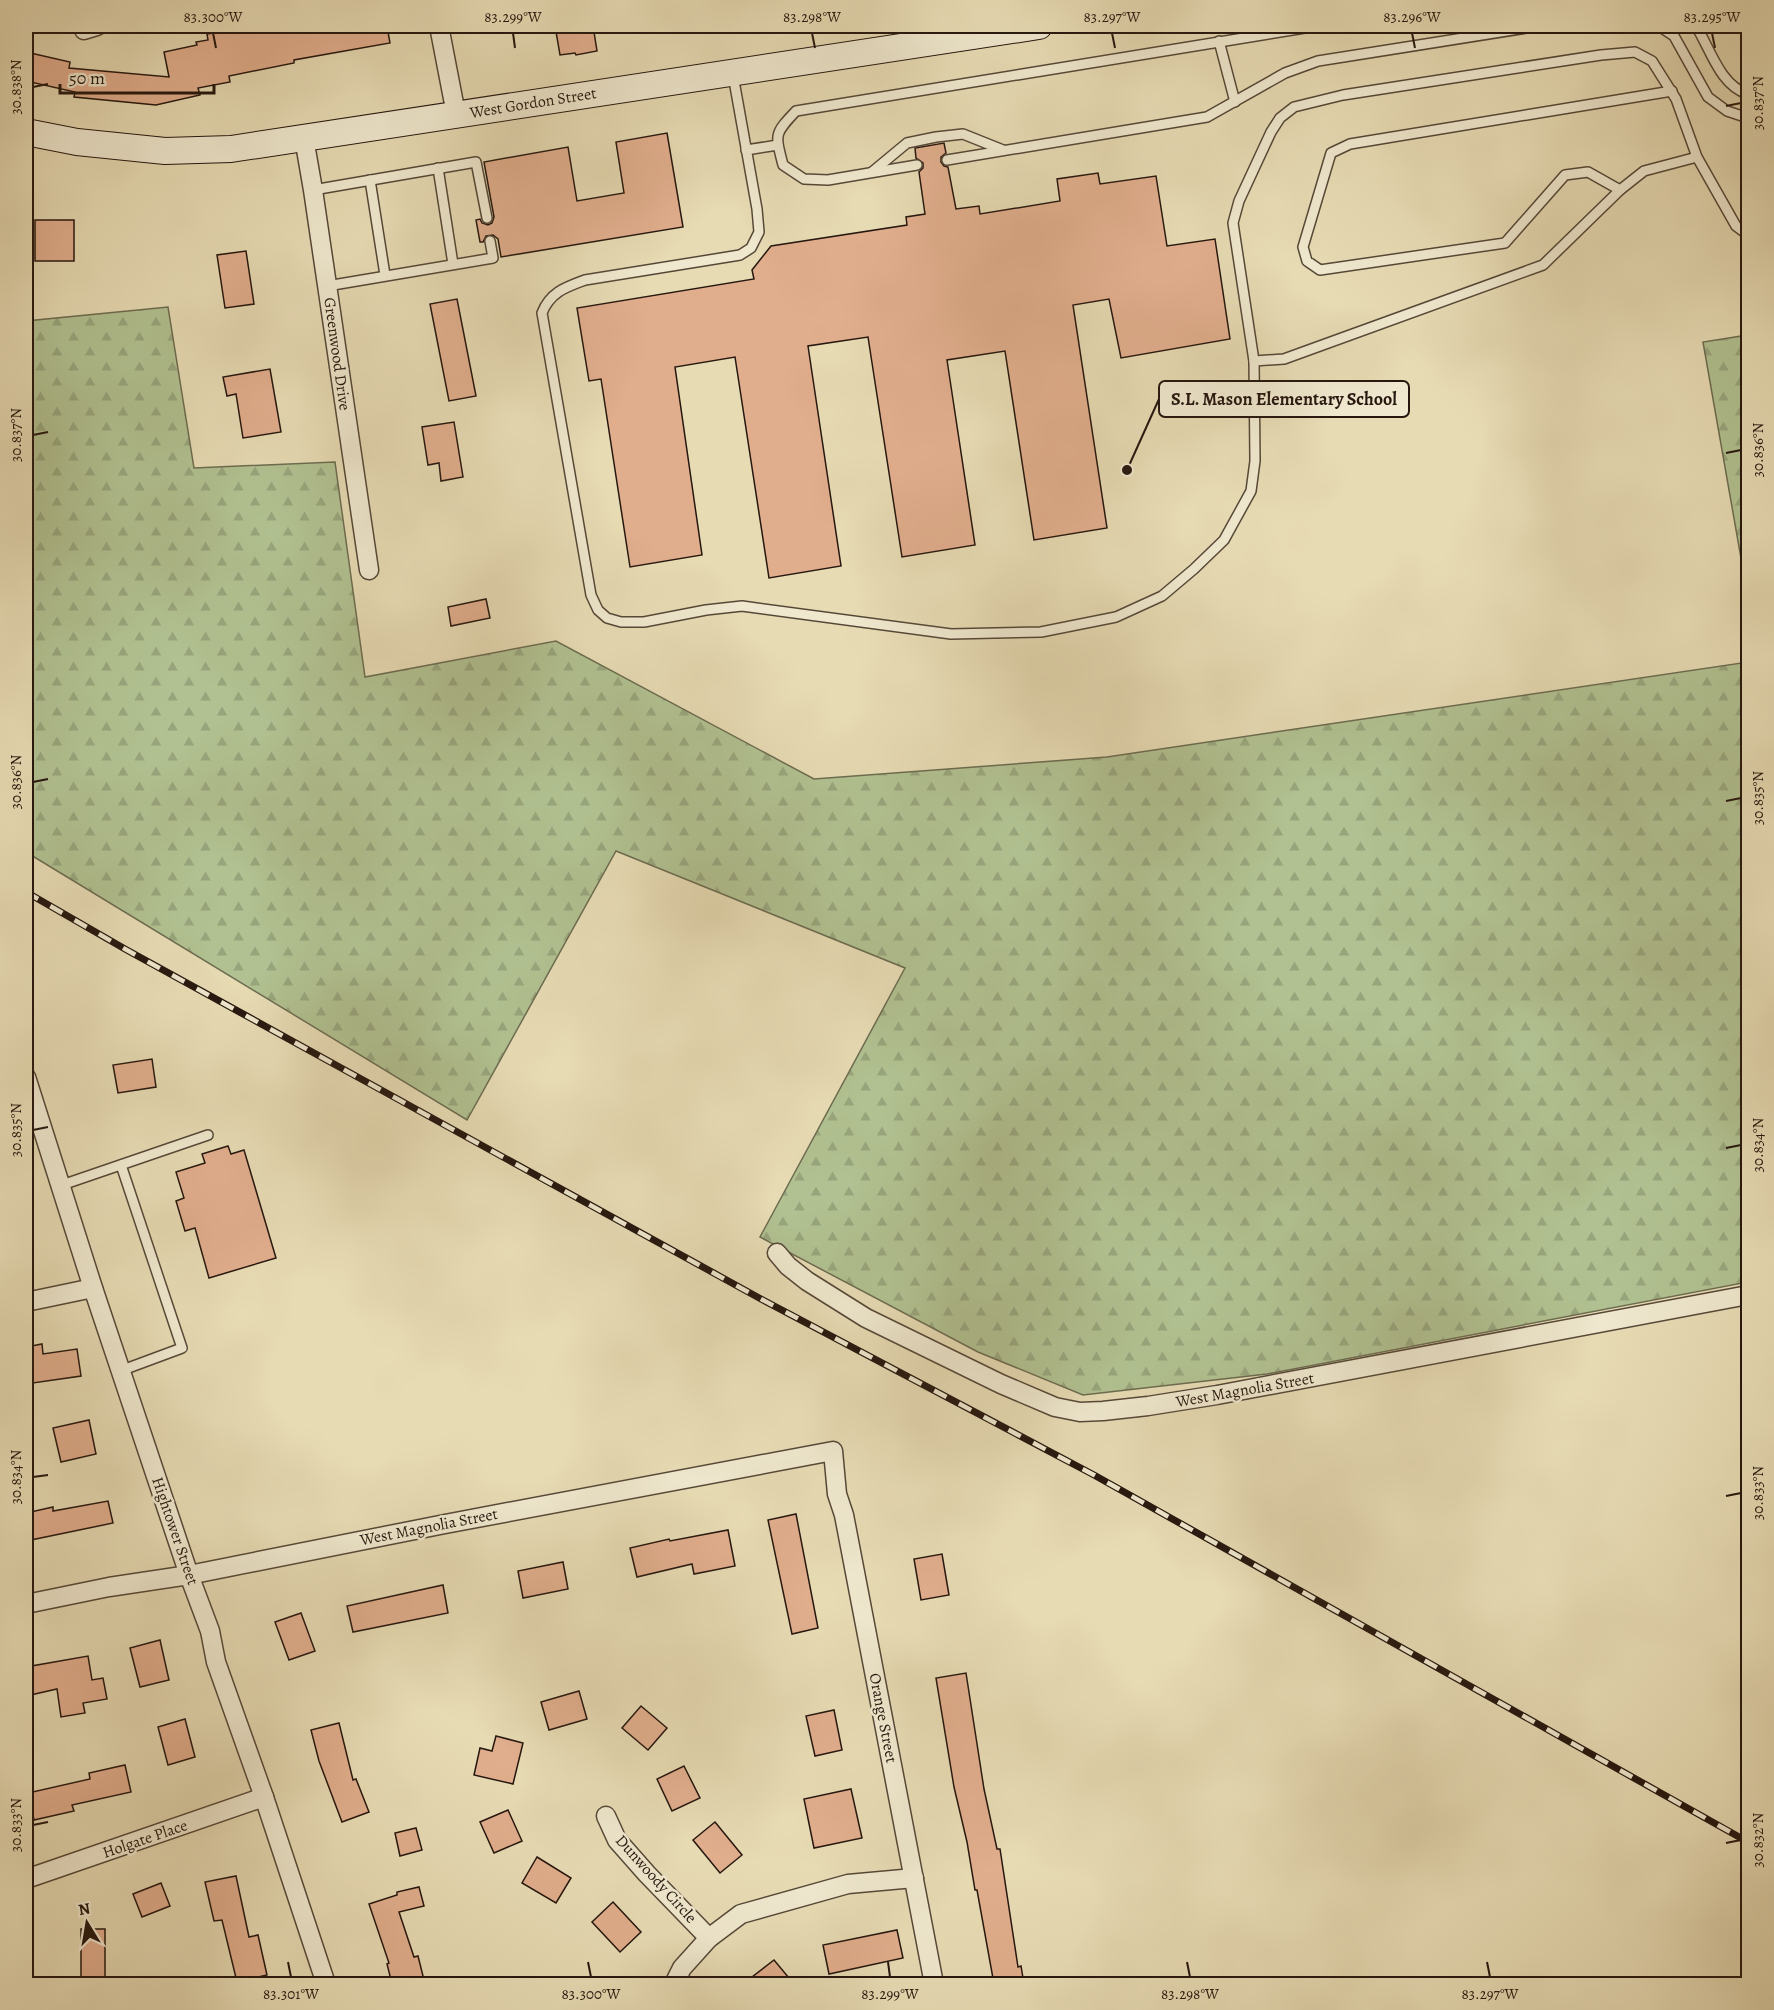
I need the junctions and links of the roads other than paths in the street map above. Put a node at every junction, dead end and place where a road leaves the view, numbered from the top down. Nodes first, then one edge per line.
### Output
1 (440, 26) edge
2 (1028, 26) edge
3 (1317, 26) edge
4 (1539, 26) edge
5 (1659, 26) edge
6 (1695, 26) edge
7 (1219, 41) junction
8 (732, 72) junction
9 (1672, 91) junction
10 (1749, 94) edge
11 (1235, 102) junction
12 (456, 114) junction
13 (1749, 118) edge
14 (26, 132) edge
15 (304, 138) junction
16 (778, 145) junction
17 (746, 150) junction
18 (1004, 150) junction
19 (1696, 157) junction
20 (947, 160) dead end
21 (918, 165) dead end
22 (438, 168) junction
23 (870, 173) junction
24 (370, 180) junction
25 (313, 190) junction
26 (1620, 190) junction
27 (487, 218) dead end
28 (1749, 235) edge
29 (490, 241) dead end
30 (453, 264) junction
31 (385, 275) junction
32 (327, 286) junction
33 (1254, 361) junction
34 (369, 570) dead end
35 (26, 1077) edge
36 (208, 1135) dead end
37 (121, 1165) junction
38 (59, 1186) junction
39 (777, 1253) dead end
40 (93, 1288) junction
41 (1749, 1295) edge
42 (26, 1302) edge
43 (120, 1371) junction
44 (833, 1451) joint
45 (189, 1575) junction
46 (26, 1604) edge
47 (264, 1797) junction
48 (606, 1816) dead end
49 (914, 1878) junction
50 (26, 1879) edge
51 (710, 1938) junction
52 (326, 1984) edge
53 (674, 1984) edge
54 (934, 1984) edge

1 - 12 street
2 - 8 street, West Gordon Street
3 - 7 lane
4 - 11 lane
5 - 13 lane
6 - 10 lane
7 - 11 lane
7 - 16 lane
8 - 12 street, West Gordon Street
8 - 17 lane
9 - 19 lane
9 - 26 lane
9 - 33 lane
11 - 18 lane
12 - 15 street, West Gordon Street
14 - 15 street, West Gordon Street
15 - 25 street, Greenwood Drive
16 - 17 lane
16 - 23 lane
17 - 33 lane
18 - 20 lane
18 - 23 lane
19 - 26 lane
19 - 28 lane
21 - 23 lane
22 - 24 lane
22 - 27 lane
22 - 30 lane
24 - 25 lane
24 - 31 lane
25 - 32 street, Greenwood Drive
26 - 33 lane
29 - 30 lane
30 - 31 lane
31 - 32 lane
32 - 34 street, Greenwood Drive
35 - 38 street, Hightower Street
36 - 37 lane
37 - 38 lane
37 - 43 lane
38 - 40 street, Hightower Street
39 - 41 street, West Magnolia Street
40 - 42 street
40 - 43 street, Hightower Street
43 - 45 street, Hightower Street
44 - 45 street, West Magnolia Street
44 - 49 street, Orange Street
45 - 46 street, West Magnolia Street
45 - 47 street, Hightower Street
47 - 50 street, Holgate Place
47 - 52 street, Hightower Street
48 - 51 street, Dunwoody Circle
49 - 51 street
49 - 54 street, Orange Street
51 - 53 street

